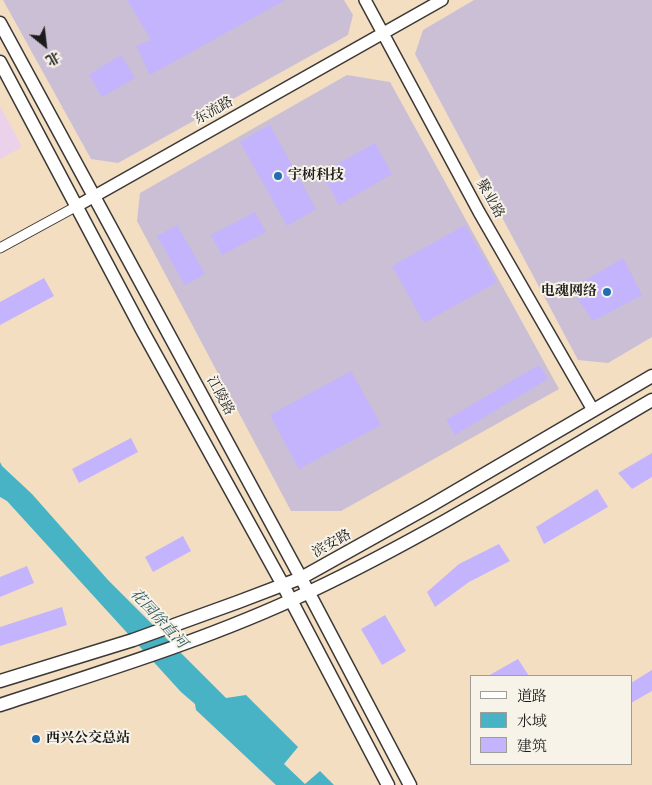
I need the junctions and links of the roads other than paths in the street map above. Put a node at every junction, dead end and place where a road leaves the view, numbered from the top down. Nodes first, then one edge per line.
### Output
1 (365, 0) edge
2 (442, 0) edge
3 (0, 23) edge
4 (382, 33) junction
5 (0, 62) edge
6 (94, 196) junction
7 (77, 206) junction
8 (0, 248) edge
9 (652, 376) edge
10 (652, 400) edge
11 (593, 410) junction
12 (301, 578) junction
13 (283, 585) junction
14 (308, 593) junction
15 (291, 600) junction
16 (0, 681) edge
17 (0, 704) edge
18 (388, 785) edge
19 (410, 785) edge

1 - 4 street, 聚业路
2 - 4 street, 东流路
3 - 6 main road, 江陵路
4 - 6 street, 东流路
4 - 11 street, 聚业路
5 - 7 main road
6 - 7 street, 东流路
6 - 12 main road, 江陵路
7 - 8 street, 东流路
7 - 13 main road
9 - 11 main road, 滨安路
10 - 14 main road
11 - 12 main road, 滨安路
12 - 13 main road, 滨安路
12 - 14 main road, 江陵路
13 - 15 main road
13 - 16 main road, 滨安路
14 - 15 main road
14 - 19 main road, 江陵路
15 - 17 main road
15 - 18 main road

